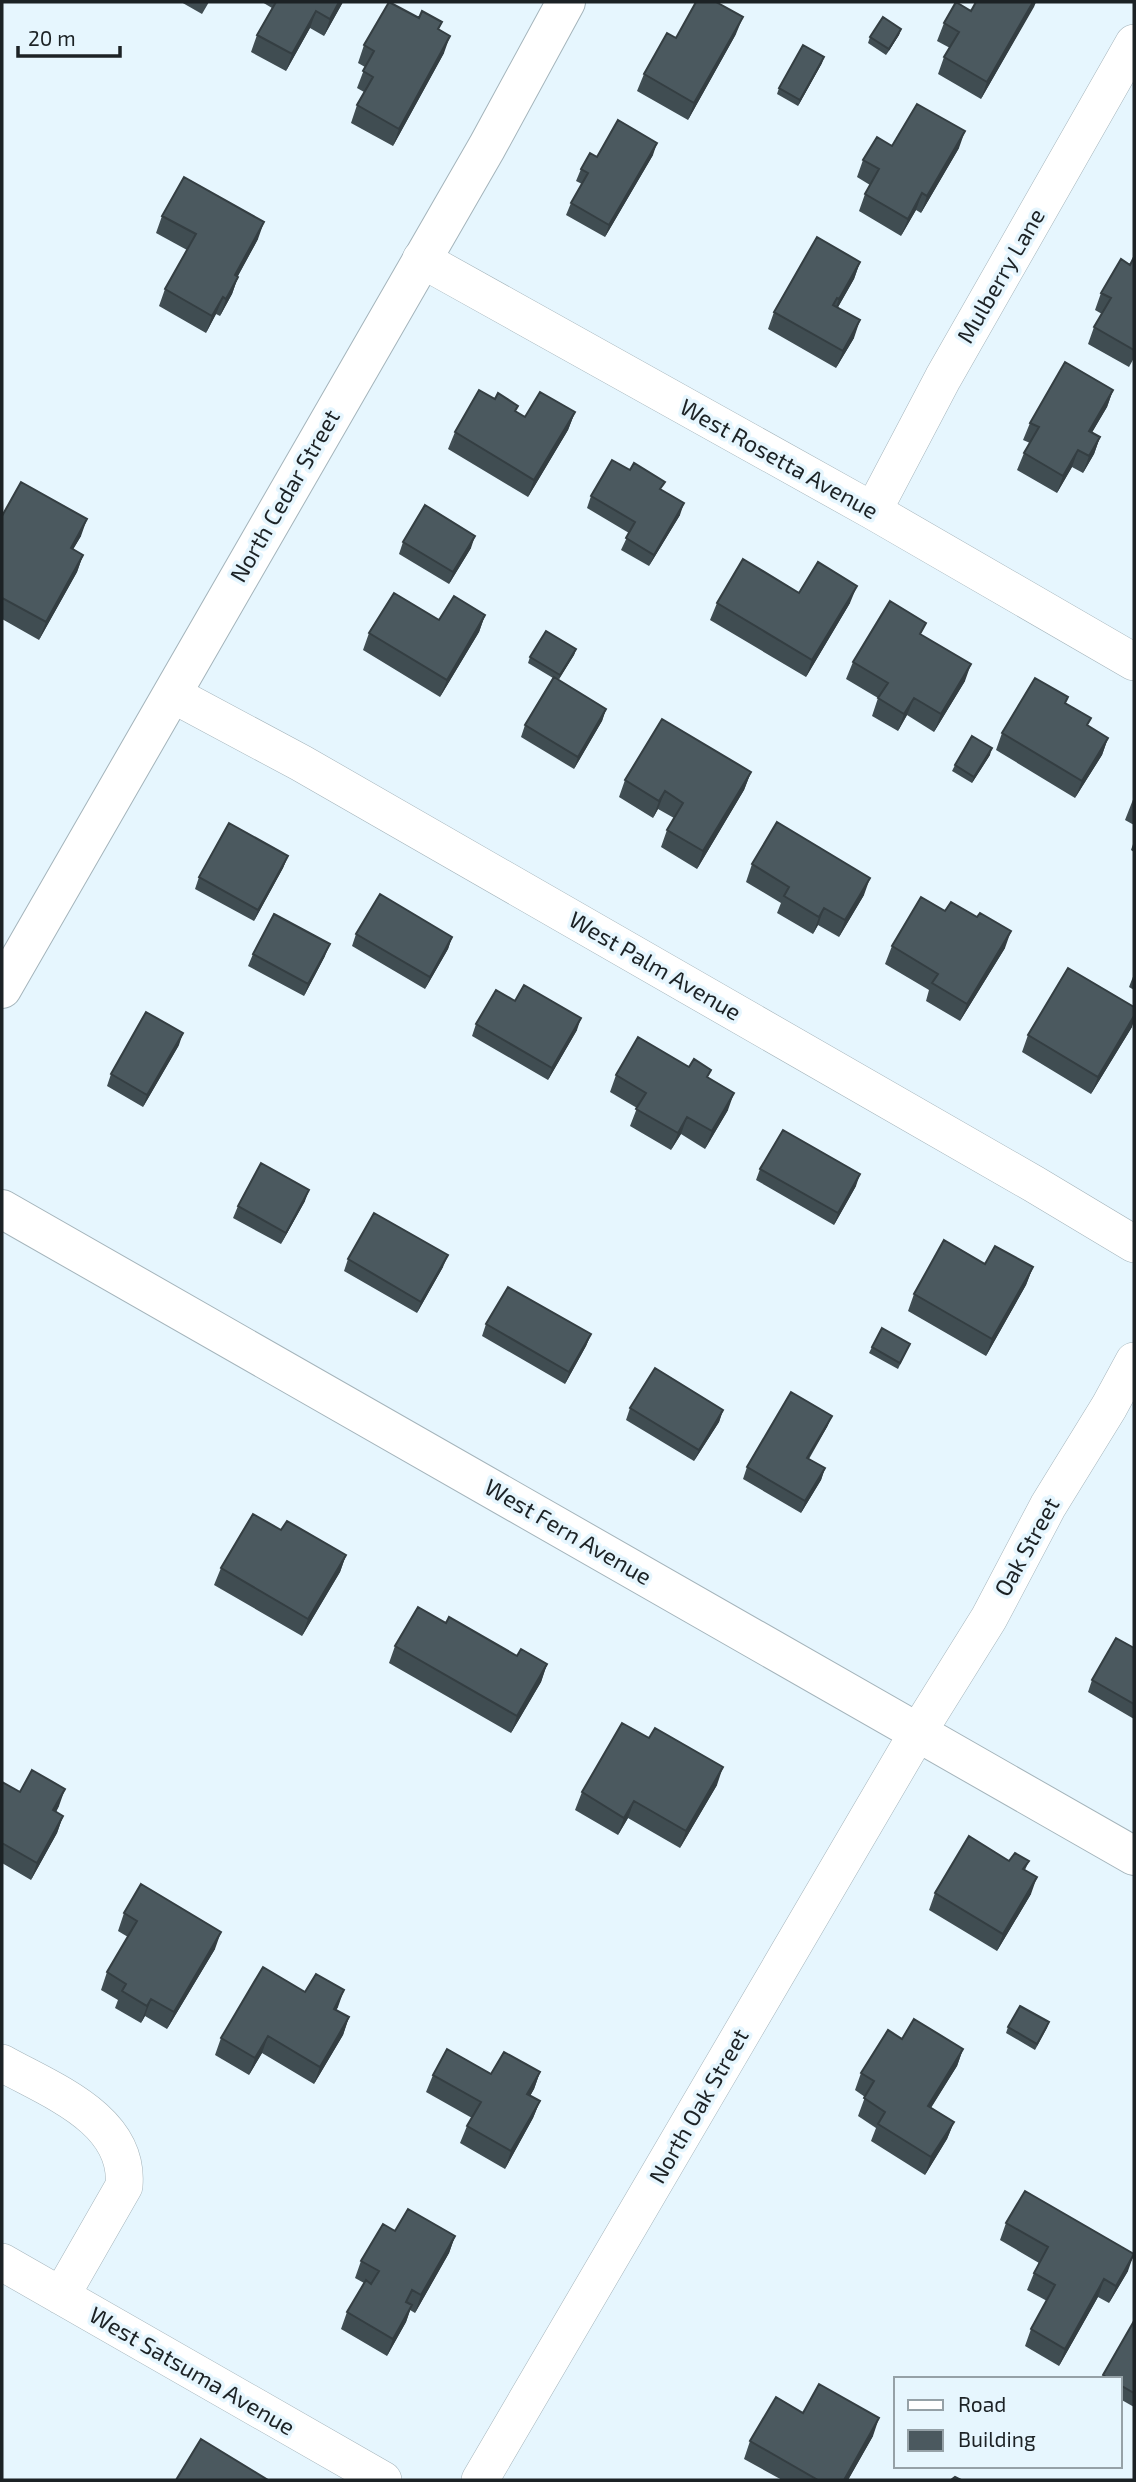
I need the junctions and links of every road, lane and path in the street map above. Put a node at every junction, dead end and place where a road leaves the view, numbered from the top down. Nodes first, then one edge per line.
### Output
1 (555, 6) edge
2 (1134, 43) edge
3 (421, 260) junction
4 (873, 511) junction
5 (1134, 662) edge
6 (172, 694) junction
7 (2, 989) edge
8 (2, 1209) edge
9 (1134, 1244) edge
10 (1134, 1361) edge
11 (918, 1732) junction
12 (1134, 1856) edge
13 (2, 2063) edge
14 (2, 2262) edge
15 (61, 2296) junction
16 (383, 2480) edge
17 (480, 2480) edge

1 - 3 street, North Cedar Street
2 - 4 street, Mulberry Lane
3 - 4 street, West Rosetta Avenue
3 - 6 street, North Cedar Street
4 - 5 street, West Rosetta Avenue
6 - 7 street, North Cedar Street
6 - 9 street, West Palm Avenue
8 - 11 street, West Fern Avenue
10 - 11 street, Oak Street
11 - 12 street, West Fern Avenue
11 - 17 street, North Oak Street
13 - 15 street
14 - 15 street, West Satsuma Avenue
15 - 16 street, West Satsuma Avenue

